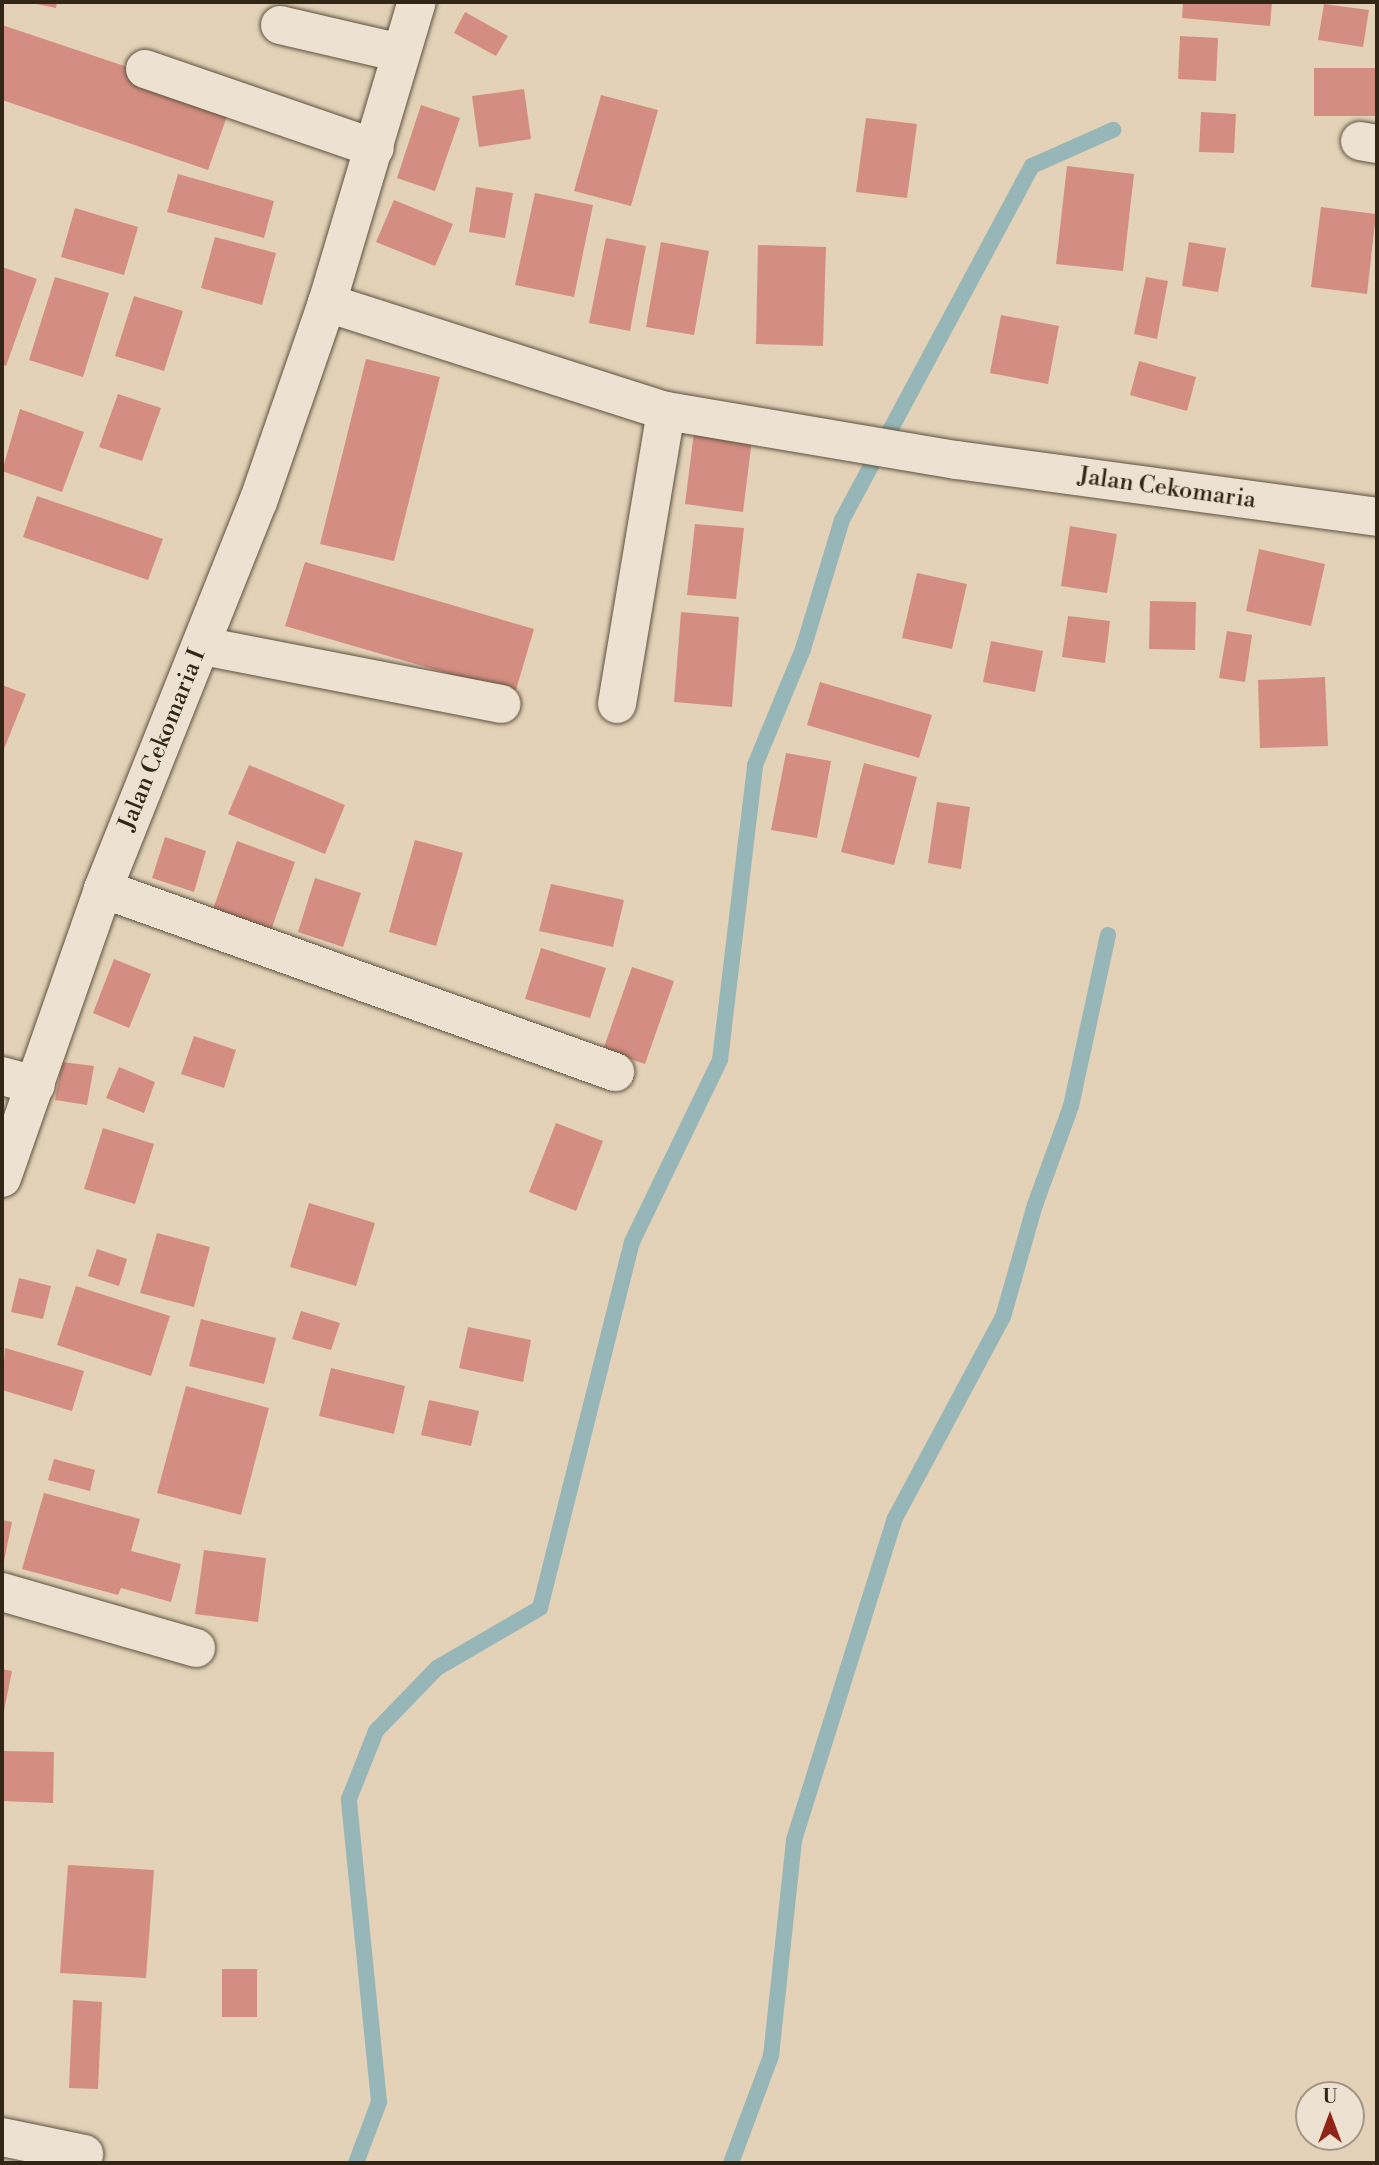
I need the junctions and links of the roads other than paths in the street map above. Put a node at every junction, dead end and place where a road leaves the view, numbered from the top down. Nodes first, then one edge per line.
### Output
1 (417, 2) edge
2 (280, 25) dead end
3 (401, 53) junction
4 (145, 69) dead end
5 (374, 148) junction
6 (327, 303) junction
7 (666, 411) junction
8 (1377, 517) edge
9 (203, 646) junction
10 (501, 704) dead end
11 (617, 704) dead end
12 (103, 889) junction
13 (615, 1072) dead end
14 (19, 1081) edge
15 (2, 1178) edge
16 (2, 1592) edge
17 (196, 1648) dead end
18 (2, 2137) edge
19 (84, 2154) dead end

1 - 3 street, Jalan Cekomaria I
2 - 3 street
3 - 5 street, Jalan Cekomaria I
4 - 5 street
5 - 6 street, Jalan Cekomaria I
6 - 7 street, Jalan Cekomaria
6 - 9 street, Jalan Cekomaria I
7 - 8 street, Jalan Cekomaria
7 - 11 street
9 - 10 street
9 - 12 street, Jalan Cekomaria I
12 - 13 street
12 - 14 street, Jalan Cekomaria I
14 - 15 street, Jalan Cekomaria I
16 - 17 street
18 - 19 street

